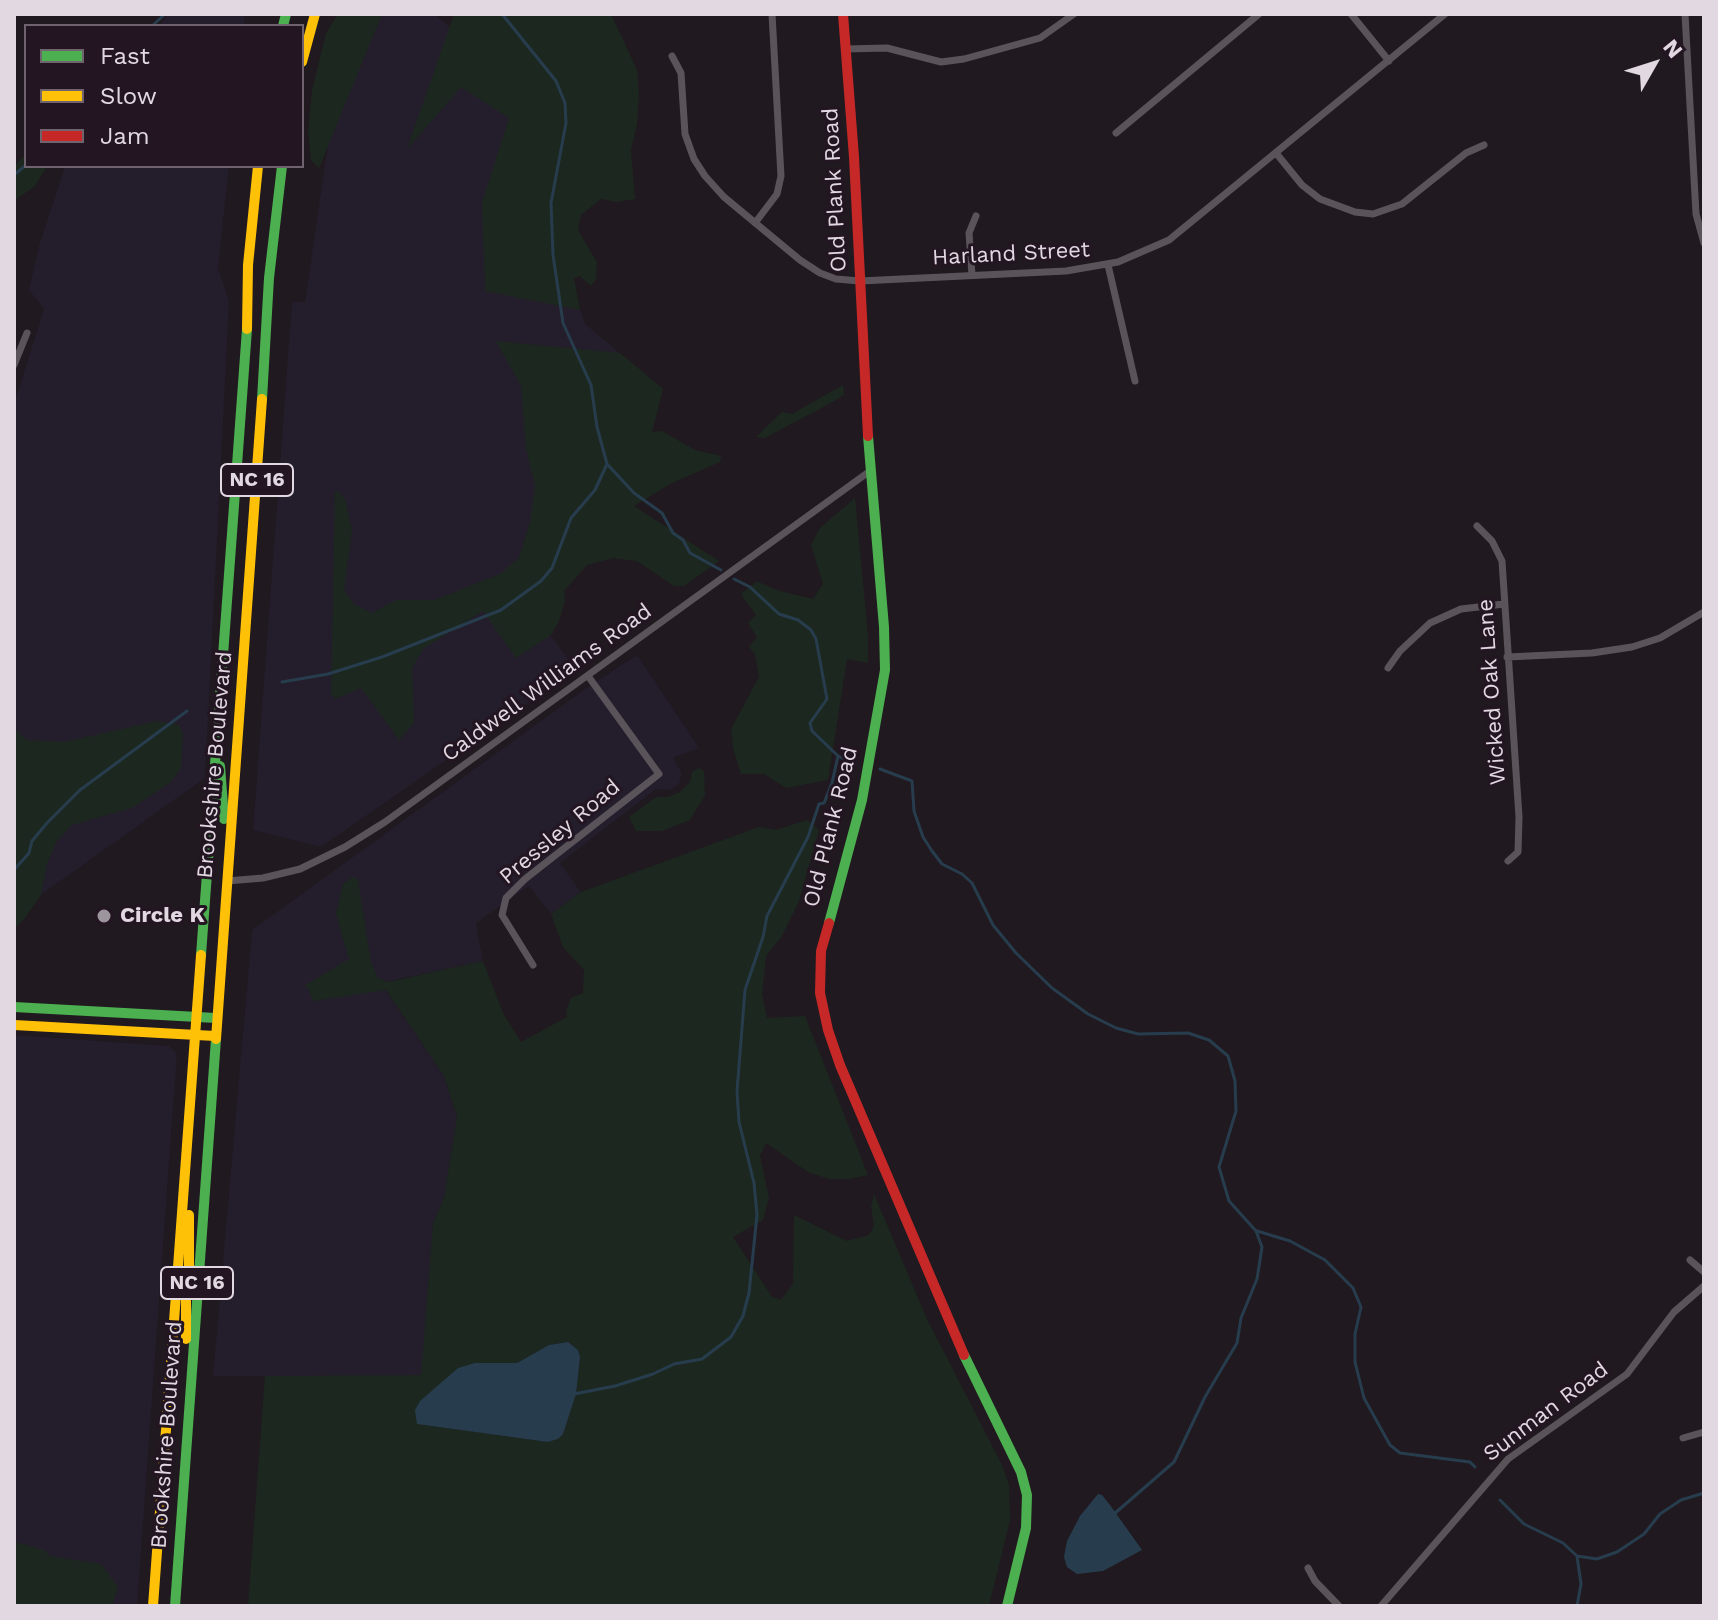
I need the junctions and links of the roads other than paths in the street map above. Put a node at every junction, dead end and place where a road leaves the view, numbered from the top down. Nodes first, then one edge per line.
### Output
1 (315, 14) edge
2 (772, 14) edge
3 (843, 14) edge
4 (1074, 14) edge
5 (1259, 14) edge
6 (1351, 14) edge
7 (1445, 14) edge
8 (1685, 14) edge
9 (845, 49) junction
10 (304, 55) edge
11 (672, 56) dead end
12 (1389, 61) junction
13 (1116, 133) dead end
14 (1484, 145) dead end
15 (1276, 153) junction
16 (258, 168) edge
17 (282, 168) edge
18 (976, 216) dead end
19 (755, 223) junction
20 (1704, 243) edge
21 (1108, 265) junction
22 (972, 275) junction
23 (860, 281) junction
24 (27, 333) dead end
25 (14, 365) edge
26 (1135, 381) dead end
27 (870, 471) junction
28 (1477, 526) dead end
29 (1504, 604) junction
30 (1704, 612) edge
31 (1507, 657) junction
32 (1388, 668) dead end
33 (588, 676) junction
34 (217, 731) junction
35 (1508, 861) dead end
36 (226, 882) junction
37 (205, 890) junction
38 (533, 965) dead end
39 (220, 972) junction
40 (14, 1007) edge
41 (196, 1018) junction
42 (216, 1018) junction
43 (14, 1025) edge
44 (195, 1035) junction
45 (215, 1036) junction
46 (186, 1164) junction
47 (1690, 1260) dead end
48 (1704, 1272) edge
49 (177, 1275) junction
50 (198, 1277) junction
51 (1704, 1286) edge
52 (188, 1426) junction
53 (1704, 1432) edge
54 (1683, 1438) dead end
55 (1308, 1568) dead end
56 (153, 1606) edge
57 (175, 1606) edge
58 (1007, 1606) edge
59 (1339, 1606) edge
60 (1381, 1606) edge

1 - 10 main road
2 - 19 street
3 - 9 main road, Old Plank Road
4 - 9 street
5 - 13 street
6 - 12 street
7 - 12 street, Harland Street
8 - 20 street
9 - 23 main road, Old Plank Road
11 - 19 street, Harland Street
12 - 15 street, Harland Street
14 - 15 street
15 - 21 street, Harland Street
16 - 34 main road, Brookshire Boulevard / NC 16
17 - 36 main road, Brookshire Boulevard / NC 16
18 - 22 street
19 - 23 street, Harland Street
21 - 22 street, Harland Street
21 - 26 street
22 - 23 street, Harland Street
23 - 27 main road, Old Plank Road
24 - 25 street
27 - 33 street, Caldwell Williams Road
27 - 58 main road, Old Plank Road
28 - 29 street, Wicked Oak Lane
29 - 31 street, Wicked Oak Lane
29 - 32 street
30 - 31 street
31 - 35 street, Wicked Oak Lane
33 - 36 street, Caldwell Williams Road
33 - 38 street, Pressley Road
34 - 36 main road
34 - 37 main road, Brookshire Boulevard / NC 16
36 - 39 main road, Brookshire Boulevard / NC 16
37 - 39 main road
37 - 41 main road, Brookshire Boulevard / NC 16
39 - 42 main road, Brookshire Boulevard / NC 16
40 - 41 main road
41 - 42 main road
41 - 44 main road, Brookshire Boulevard / NC 16
42 - 45 main road, Brookshire Boulevard / NC 16
43 - 44 main road
44 - 45 main road
44 - 46 main road, Brookshire Boulevard / NC 16
45 - 50 main road, Brookshire Boulevard / NC 16
46 - 49 main road, Brookshire Boulevard / NC 16
46 - 50 main road
47 - 48 street
49 - 52 main road
49 - 56 main road, Brookshire Boulevard / NC 16
50 - 52 main road, Brookshire Boulevard / NC 16
51 - 60 street, Sunman Road
52 - 57 main road, Brookshire Boulevard / NC 16
53 - 54 street
55 - 59 street

